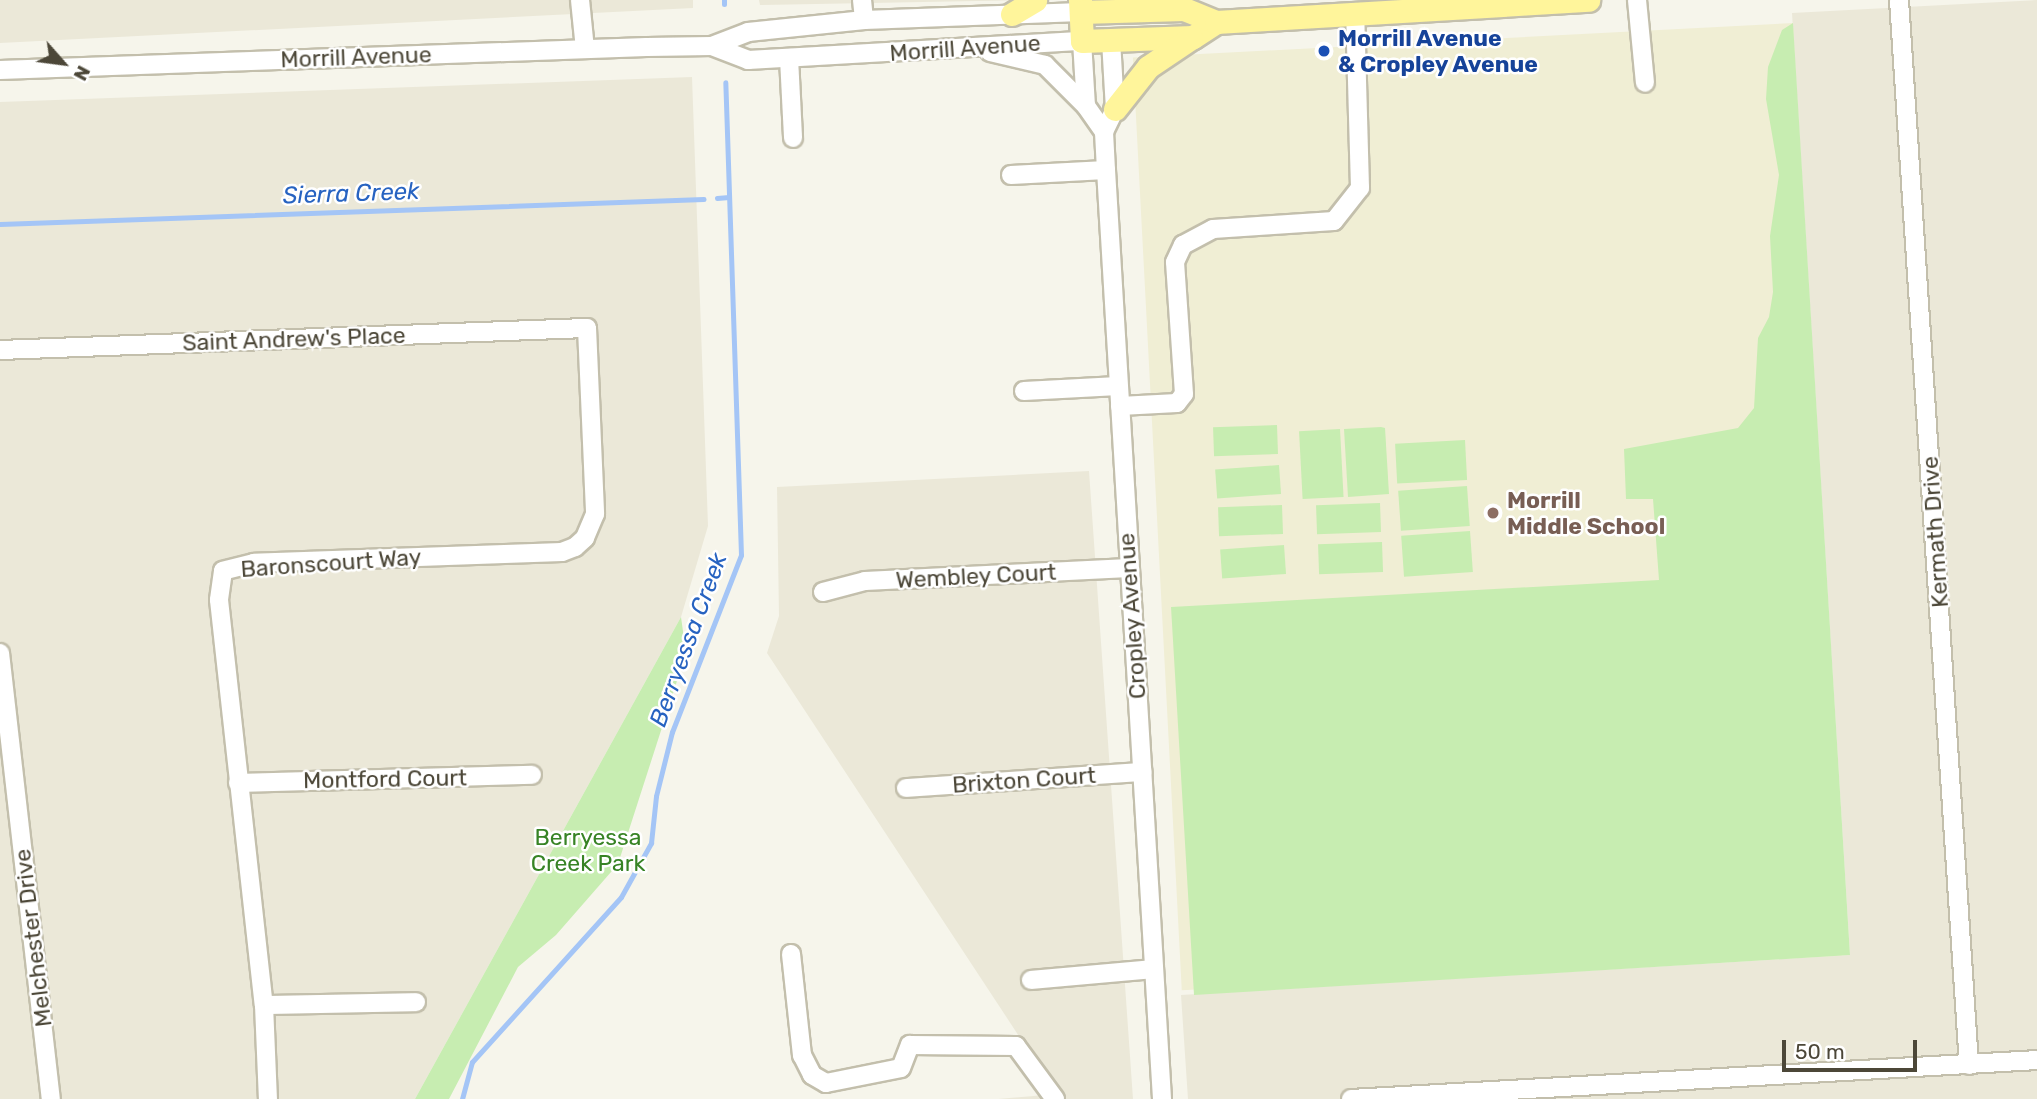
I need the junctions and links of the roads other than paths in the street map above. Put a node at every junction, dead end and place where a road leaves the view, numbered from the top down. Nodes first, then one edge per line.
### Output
1 (580, 0) edge
2 (862, 0) edge
3 (1035, 0) edge
4 (1588, 0) edge
5 (1637, 0) edge
6 (1899, 0) edge
7 (1174, 4) edge
8 (1080, 6) edge
9 (1109, 6) edge
10 (1012, 14) junction
11 (1355, 14) junction
12 (864, 20) junction
13 (1216, 22) junction
14 (1193, 37) junction
15 (1111, 40) junction
16 (1082, 41) junction
17 (712, 47) junction
18 (966, 47) junction
19 (585, 49) junction
20 (789, 58) junction
21 (0, 70) edge
22 (1645, 83) dead end
23 (1086, 106) junction
24 (1115, 109) junction
25 (1104, 132) junction
26 (793, 138) dead end
27 (1106, 170) junction
28 (1011, 175) dead end
29 (587, 328) joint
30 (0, 350) edge
31 (1118, 386) junction
32 (1024, 391) dead end
33 (1119, 406) junction
34 (1129, 568) junction
35 (823, 592) dead end
36 (0, 653) edge
37 (1142, 772) junction
38 (532, 775) dead end
39 (238, 783) junction
40 (906, 788) dead end
41 (791, 954) dead end
42 (1154, 970) junction
43 (1031, 980) dead end
44 (416, 1002) dead end
45 (264, 1005) junction
46 (2037, 1060) edge
47 (1969, 1065) junction
48 (51, 1099) edge
49 (268, 1099) edge
50 (1055, 1099) edge
51 (1162, 1099) edge
52 (1351, 1099) edge

1 - 19 street
2 - 12 street
3 - 10 main road
4 - 11 main road, Morrill Avenue
5 - 22 street
6 - 47 street, Kermath Drive
7 - 9 main road, Morrill Avenue
7 - 13 main road, Morrill Avenue
8 - 9 main road, Morrill Avenue
8 - 10 street, Morrill Avenue
8 - 16 main road
9 - 15 main road, Cropley Avenue
10 - 12 street, Morrill Avenue
11 - 13 main road, Morrill Avenue
11 - 33 street
12 - 17 street, Morrill Avenue
13 - 14 main road, Morrill Avenue
14 - 15 main road, Morrill Avenue
14 - 24 main road
15 - 16 main road, Morrill Avenue
15 - 24 street, Cropley Avenue
16 - 18 street, Morrill Avenue
16 - 23 street
17 - 19 street, Morrill Avenue
17 - 20 street, Morrill Avenue
18 - 20 street, Morrill Avenue
18 - 23 street
19 - 21 street, Morrill Avenue
20 - 26 street
23 - 25 street
24 - 25 street, Cropley Avenue
25 - 27 street, Cropley Avenue
27 - 28 street
27 - 31 street, Cropley Avenue
29 - 30 street, Saint Andrew's Place
29 - 39 street, Baronscourt Way
31 - 32 street
31 - 33 street, Cropley Avenue
33 - 34 street, Cropley Avenue
34 - 35 street, Wembley Court
34 - 37 street, Cropley Avenue
36 - 48 street, Melchester Drive
37 - 40 street, Brixton Court
37 - 42 street, Cropley Avenue
38 - 39 street, Montford Court
39 - 45 street, Baronscourt Way
41 - 50 street
42 - 43 street
42 - 51 street, Cropley Avenue
44 - 45 street
45 - 49 street, Baronscourt Way
46 - 47 street
47 - 52 street

